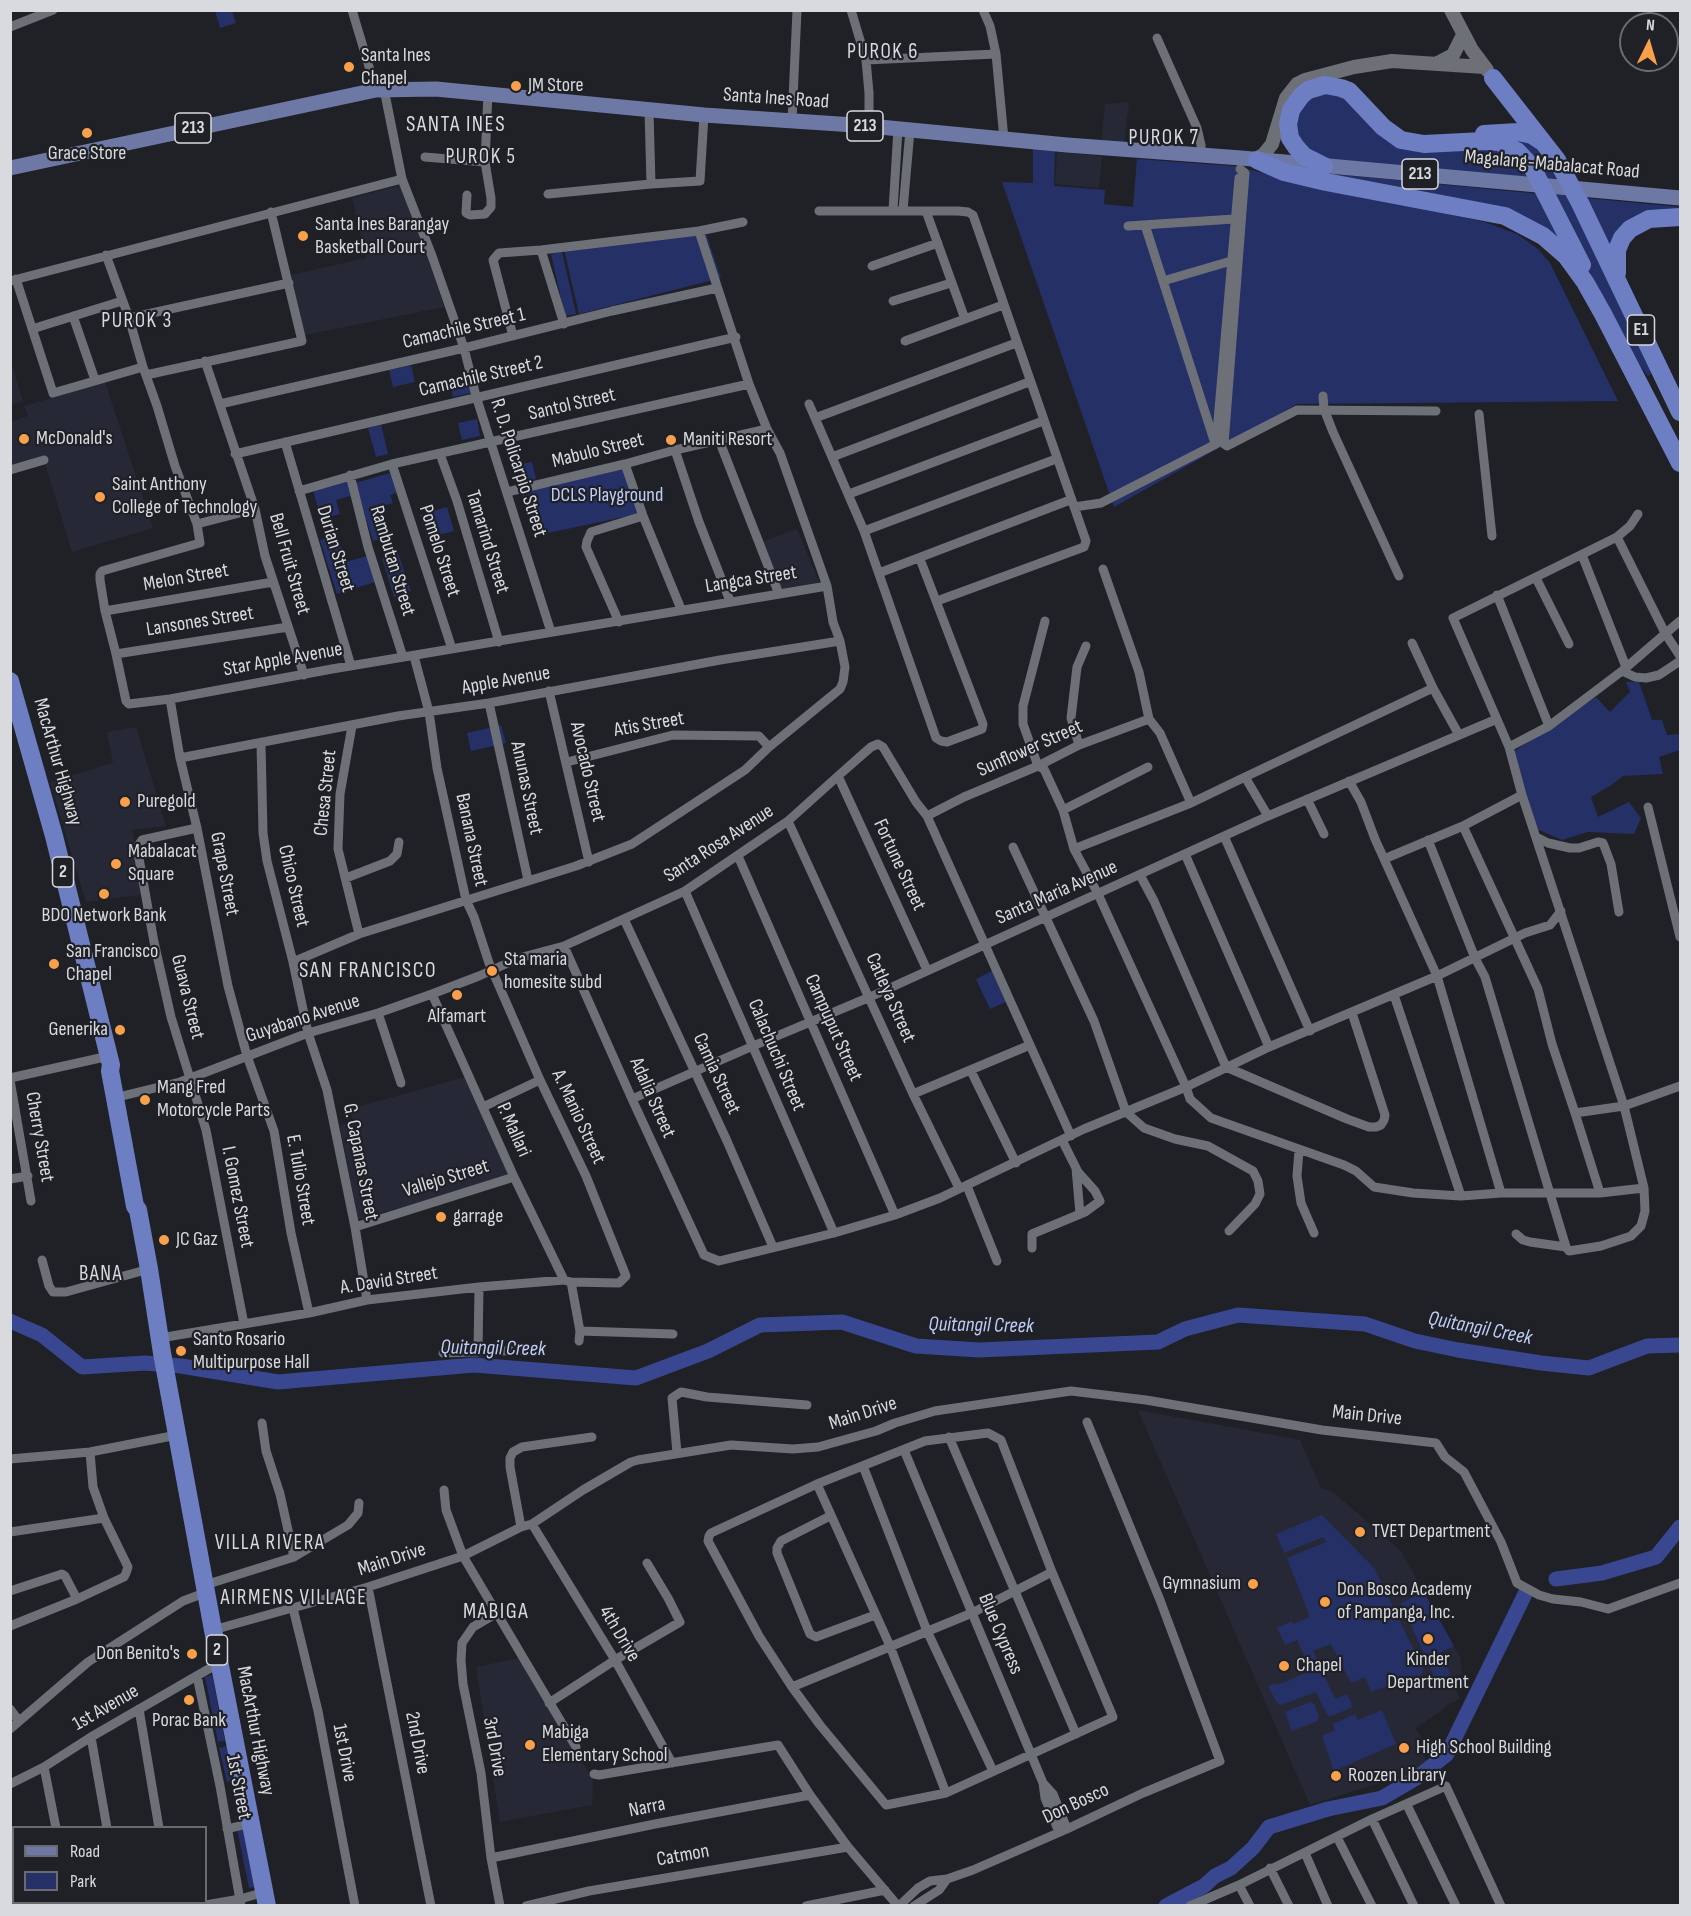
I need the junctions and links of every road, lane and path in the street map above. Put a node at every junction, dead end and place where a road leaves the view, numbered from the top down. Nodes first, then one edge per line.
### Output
1 (53, 10) edge
2 (352, 10) edge
3 (797, 10) edge
4 (851, 10) edge
5 (983, 10) edge
6 (1451, 10) edge
7 (10, 27) edge
8 (1463, 35) junction
9 (1157, 38) dead end
10 (996, 54) junction
11 (866, 60) junction
12 (1438, 63) junction
13 (1488, 73) junction
14 (1355, 75) dead end
15 (1321, 76) junction
16 (380, 89) junction
17 (488, 93) junction
18 (649, 110) junction
19 (704, 115) junction
20 (792, 121) junction
21 (869, 126) junction
22 (904, 130) junction
23 (1004, 139) junction
24 (1545, 144) junction
25 (1201, 155) junction
26 (425, 157) dead end
27 (897, 160) junction
28 (907, 161) junction
29 (485, 162) junction
30 (1248, 162) junction
31 (1324, 166) junction
32 (10, 168) edge
33 (402, 179) junction
34 (651, 184) junction
35 (894, 184) junction
36 (905, 185) junction
37 (548, 194) dead end
38 (467, 195) dead end
39 (1680, 198) edge
40 (892, 210) junction
41 (903, 210) junction
42 (926, 211) junction
43 (271, 212) junction
44 (819, 212) dead end
45 (1680, 217) edge
46 (1234, 219) junction
47 (743, 222) dead end
48 (1145, 225) junction
49 (1128, 226) dead end
50 (699, 231) junction
51 (938, 243) junction
52 (541, 250) junction
53 (106, 255) junction
54 (1231, 261) junction
55 (872, 266) dead end
56 (13, 280) edge
57 (1163, 281) junction
58 (289, 283) junction
59 (951, 283) junction
60 (1619, 284) junction
61 (717, 288) junction
62 (122, 301) junction
63 (893, 301) dead end
64 (1003, 305) junction
65 (1604, 314) junction
66 (73, 316) junction
67 (129, 318) junction
68 (965, 319) junction
69 (564, 324) junction
70 (32, 329) junction
71 (513, 336) junction
72 (736, 337) junction
73 (905, 341) dead end
74 (1016, 343) junction
75 (464, 348) junction
76 (205, 361) junction
77 (144, 371) junction
78 (95, 380) junction
79 (1029, 382) junction
80 (749, 384) junction
81 (476, 396) junction
82 (1323, 396) dead end
83 (220, 404) junction
84 (809, 404) dead end
85 (1324, 409) junction
86 (1436, 411) dead end
87 (1680, 412) edge
88 (1479, 414) dead end
89 (815, 418) junction
90 (1043, 421) junction
91 (767, 429) junction
92 (719, 440) junction
93 (285, 442) junction
94 (491, 442) junction
95 (1215, 444) junction
96 (675, 450) junction
97 (235, 454) junction
98 (440, 454) junction
99 (832, 457) junction
100 (1056, 459) junction
101 (44, 460) dead end
102 (1680, 463) edge
103 (392, 464) junction
104 (626, 464) junction
105 (10, 470) edge
106 (350, 475) junction
107 (299, 490) junction
108 (507, 492) junction
109 (849, 494) junction
110 (1072, 503) junction
111 (255, 509) junction
112 (1638, 514) dead end
113 (643, 516) junction
114 (197, 524) junction
115 (864, 531) junction
116 (1492, 536) dead end
117 (1617, 537) junction
118 (1582, 555) junction
119 (920, 559) junction
120 (1103, 569) dead end
121 (879, 573) junction
122 (1399, 576) dead end
123 (1536, 578) junction
124 (273, 582) junction
125 (827, 586) junction
126 (779, 594) junction
127 (1497, 595) junction
128 (730, 601) junction
129 (937, 602) junction
130 (681, 609) junction
131 (105, 611) junction
132 (1045, 621) dead end
133 (1680, 621) edge
134 (619, 622) junction
135 (288, 627) junction
136 (551, 632) junction
137 (1665, 633) junction
138 (840, 641) junction
139 (498, 642) junction
140 (1412, 644) dead end
141 (1569, 644) dead end
142 (1086, 646) dead end
143 (452, 649) junction
144 (116, 654) junction
145 (414, 656) junction
146 (1680, 656) edge
147 (403, 657) junction
148 (1680, 661) edge
149 (351, 666) junction
150 (1624, 669) junction
151 (304, 675) junction
152 (10, 681) edge
153 (1433, 688) junction
154 (549, 691) junction
155 (170, 699) junction
156 (489, 704) junction
157 (429, 712) junction
158 (1149, 719) junction
159 (1497, 719) junction
160 (352, 726) junction
161 (1549, 726) junction
162 (1459, 735) junction
163 (261, 744) junction
164 (1078, 745) junction
165 (769, 747) junction
166 (1509, 747) junction
167 (180, 758) junction
168 (567, 762) junction
169 (1038, 766) junction
170 (1148, 767) dead end
171 (838, 776) junction
172 (1245, 777) junction
173 (1349, 781) junction
174 (1522, 795) junction
175 (1307, 799) junction
176 (1191, 803) junction
177 (1647, 807) dead end
178 (1063, 810) junction
179 (927, 816) junction
180 (1268, 816) junction
181 (788, 821) junction
182 (1463, 826) junction
183 (197, 828) junction
184 (1324, 834) dead end
185 (1224, 836) junction
186 (1538, 838) junction
187 (1428, 840) junction
188 (399, 842) dead end
189 (1013, 847) dead end
190 (1074, 849) junction
191 (1185, 854) junction
192 (738, 856) junction
193 (1384, 859) junction
194 (589, 862) junction
195 (1140, 875) junction
196 (346, 878) junction
197 (528, 880) junction
198 (685, 891) junction
199 (1098, 894) junction
200 (466, 900) junction
201 (1561, 911) junction
202 (1619, 912) dead end
203 (1045, 918) junction
204 (624, 919) junction
205 (1550, 925) junction
206 (1567, 932) junction
207 (358, 934) junction
208 (1680, 937) edge
209 (1515, 939) junction
210 (985, 944) junction
211 (564, 946) junction
212 (1475, 958) junction
213 (293, 962) junction
214 (493, 970) junction
215 (927, 970) junction
216 (1437, 976) junction
217 (432, 994) junction
218 (1394, 996) junction
219 (870, 997) junction
220 (378, 1013) junction
221 (1352, 1013) junction
222 (810, 1022) junction
223 (1310, 1031) junction
224 (308, 1033) junction
225 (1030, 1045) junction
226 (753, 1046) junction
227 (1269, 1047) junction
228 (247, 1056) junction
229 (110, 1060) junction
230 (1226, 1067) junction
231 (694, 1071) junction
232 (971, 1071) junction
233 (190, 1078) junction
234 (10, 1079) edge
235 (540, 1080) junction
236 (401, 1083) dead end
237 (1680, 1086) edge
238 (1186, 1087) junction
239 (913, 1094) junction
240 (122, 1096) junction
241 (632, 1100) junction
242 (1624, 1106) junction
243 (483, 1107) junction
244 (1126, 1112) junction
245 (1575, 1113) junction
246 (16, 1132) edge
247 (1067, 1138) junction
248 (1299, 1150) junction
249 (1016, 1163) junction
250 (1076, 1168) junction
251 (28, 1176) junction
252 (514, 1177) junction
253 (10, 1179) edge
254 (963, 1187) junction
255 (1644, 1188) junction
256 (1501, 1193) junction
257 (1600, 1193) junction
258 (1550, 1194) junction
259 (1461, 1196) junction
260 (31, 1200) dead end
261 (138, 1210) junction
262 (1080, 1214) junction
263 (895, 1215) junction
264 (355, 1227) junction
265 (1229, 1230) dead end
266 (834, 1233) junction
267 (1314, 1233) dead end
268 (1516, 1234) dead end
269 (773, 1247) junction
270 (1566, 1247) junction
271 (1032, 1248) dead end
272 (42, 1260) dead end
273 (997, 1261) dead end
274 (149, 1269) junction
275 (568, 1281) junction
276 (623, 1281) joint
277 (479, 1287) junction
278 (367, 1300) junction
279 (309, 1313) junction
280 (244, 1324) junction
281 (580, 1331) junction
282 (673, 1334) dead end
283 (579, 1341) dead end
284 (161, 1345) junction
285 (527, 1350) dead end
286 (478, 1352) junction
287 (443, 1353) dead end
288 (807, 1405) dead end
289 (1087, 1422) dead end
290 (262, 1423) dead end
291 (177, 1435) junction
292 (592, 1437) dead end
293 (949, 1437) junction
294 (904, 1450) junction
295 (90, 1452) junction
296 (677, 1454) junction
297 (10, 1459) edge
298 (863, 1466) junction
299 (817, 1484) junction
300 (444, 1490) dead end
301 (359, 1503) dead end
302 (830, 1516) junction
303 (104, 1518) junction
304 (532, 1524) junction
305 (521, 1527) junction
306 (10, 1532) edge
307 (463, 1556) junction
308 (294, 1557) junction
309 (647, 1563) dead end
310 (1052, 1572) junction
311 (1680, 1583) edge
312 (368, 1587) junction
313 (206, 1589) junction
314 (10, 1591) edge
315 (1015, 1592) junction
316 (77, 1599) junction
317 (292, 1608) junction
318 (498, 1613) junction
319 (972, 1613) junction
320 (875, 1615) junction
321 (10, 1626) edge
322 (213, 1630) junction
323 (927, 1631) junction
324 (890, 1646) junction
325 (615, 1660) junction
326 (219, 1663) junction
327 (197, 1676) junction
328 (792, 1687) junction
329 (549, 1703) junction
330 (10, 1709) edge
331 (139, 1709) junction
332 (19, 1721) junction
333 (10, 1729) edge
334 (1076, 1734) junction
335 (91, 1737) junction
336 (576, 1747) dead end
337 (1031, 1755) junction
338 (672, 1763) junction
339 (44, 1767) junction
340 (993, 1771) junction
341 (594, 1774) dead end
342 (242, 1781) junction
343 (10, 1784) edge
344 (220, 1786) junction
345 (946, 1792) junction
346 (810, 1795) junction
347 (1407, 1805) junction
348 (1372, 1819) junction
349 (251, 1823) junction
350 (56, 1826) edge
351 (107, 1826) edge
352 (159, 1826) edge
353 (227, 1829) junction
354 (1063, 1831) junction
355 (1337, 1837) junction
356 (848, 1846) junction
357 (1305, 1853) junction
358 (491, 1858) junction
359 (1270, 1868) junction
360 (947, 1879) junction
361 (1239, 1885) junction
362 (885, 1890) junction
363 (266, 1899) edge
364 (1210, 1901) edge
365 (240, 1902) edge
366 (200, 1905) edge
367 (355, 1905) edge
368 (432, 1905) edge
369 (500, 1905) edge
370 (526, 1905) edge
371 (806, 1905) edge
372 (899, 1905) edge
373 (914, 1905) edge
374 (1190, 1905) edge
375 (1250, 1905) edge
376 (1289, 1905) edge
377 (1328, 1905) edge
378 (1372, 1905) edge
379 (1414, 1905) edge
380 (1456, 1905) edge
381 (1501, 1905) edge

1 - 7 street
2 - 16 street, R. D. Policarpio Street
3 - 20 street
4 - 11 street
5 - 10 street
6 - 8 main road
8 - 12 main road
8 - 13 main road
9 - 25 street
10 - 11 street
10 - 23 street
11 - 21 street
12 - 13 main road
12 - 15 main road
13 - 14 main road
13 - 24 highway
15 - 24 highway
15 - 30 main road
16 - 17 main road, 213
16 - 32 main road, 213
16 - 33 street, R. D. Policarpio Street
17 - 18 main road, Santa Ines Road / 213
17 - 29 street
18 - 19 main road, Santa Ines Road / 213
18 - 34 street
19 - 20 main road, Santa Ines Road / 213
19 - 34 street
20 - 21 main road, Santa Ines Road / 213
21 - 22 main road, Santa Ines Road / 213
22 - 23 main road, Santa Ines Road / 213
22 - 27 street
22 - 28 street
23 - 25 main road, Santa Ines Road / 213
24 - 60 highway
25 - 30 main road, Santa Ines Road / 213
26 - 29 street
27 - 28 street
27 - 35 street
28 - 36 street
29 - 38 street
30 - 31 main road, Magalang-Mabalacat Road / 213
30 - 46 street
30 - 65 highway
30 - 85 street
31 - 39 main road, Magalang-Mabalacat Road / 213
31 - 65 highway
33 - 43 street
33 - 75 street, R. D. Policarpio Street
34 - 37 street
35 - 36 street
35 - 40 street
36 - 41 street
40 - 41 street
40 - 44 street
41 - 42 street
42 - 51 street
42 - 64 street
43 - 53 street
43 - 58 street
45 - 60 highway
46 - 48 street
46 - 54 street
47 - 50 street
48 - 49 street
48 - 57 street
50 - 52 street
50 - 61 street
51 - 55 street
51 - 59 street
52 - 69 street
52 - 71 street
53 - 56 street
53 - 62 street
54 - 57 street
54 - 95 street
56 - 70 street
57 - 95 street
58 - 67 street
58 - 76 street
59 - 63 street
59 - 68 street
60 - 87 highway, E1
61 - 69 street, Camachile Street 1
61 - 72 street
62 - 66 street
62 - 67 street
64 - 68 street
64 - 74 street
65 - 102 highway, E1
66 - 70 street
66 - 78 street
67 - 77 street
68 - 73 street
69 - 71 street, Camachile Street 1
70 - 78 street
71 - 75 street, Camachile Street 1
72 - 80 street
72 - 81 street, Camachile Street 2
74 - 79 street
74 - 89 street
75 - 81 street, R. D. Policarpio Street
75 - 83 street, Camachile Street 1
76 - 77 street
76 - 83 street, Bell Fruit Street
77 - 78 street
77 - 114 street
79 - 90 street
79 - 99 street
80 - 91 street
80 - 94 street, Santol Street
81 - 93 street, Camachile Street 2
81 - 94 street, R. D. Policarpio Street
82 - 85 street
83 - 97 street, Bell Fruit Street
84 - 89 street
85 - 86 street
85 - 122 street
88 - 116 street
89 - 99 street
90 - 100 street
90 - 109 street
91 - 92 street, Mabulo Street
91 - 125 street
92 - 96 street, Mabulo Street
92 - 126 street
93 - 97 street, Camachile Street 2
93 - 107 street, Durian Street
94 - 98 street, Santol Street
94 - 108 street, R. D. Policarpio Street
95 - 110 street
96 - 104 street, Mabulo Street
96 - 128 street
97 - 111 street, Bell Fruit Street
98 - 103 street, Santol Street
98 - 139 street, Tamarind Street
99 - 109 street
100 - 110 street
100 - 115 street
101 - 105 street
103 - 106 street, Santol Street
103 - 143 street, Pomelo Street
104 - 108 street, Mabulo Street
104 - 113 street
106 - 107 street, Santol Street
106 - 147 street, Rambutan Street
107 - 149 street, Durian Street
108 - 136 street, R. D. Policarpio Street
109 - 115 street
110 - 119 street
110 - 129 street
111 - 114 street
111 - 124 street, Bell Fruit Street
112 - 117 street
113 - 130 street
113 - 134 street
114 - 131 street, Star Apple Avenue
115 - 121 street
117 - 118 street
117 - 137 street
118 - 123 street
118 - 150 street
119 - 121 street
119 - 129 street
120 - 158 street
121 - 129 street
123 - 127 street
123 - 141 street
124 - 131 street, Melon Street
124 - 135 street, Bell Fruit Street
125 - 126 street, Langca Street
125 - 138 street
126 - 128 street, Langca Street
127 - 159 street
127 - 161 street
128 - 130 street, Langca Street
130 - 134 street, Star Apple Avenue
131 - 144 street, Star Apple Avenue
132 - 169 street
133 - 137 street
134 - 136 street, Star Apple Avenue
135 - 144 street, Lansones Street
135 - 151 street, Bell Fruit Street
136 - 139 street, Star Apple Avenue
137 - 146 street
137 - 150 street
138 - 154 street, Apple Avenue
138 - 165 street
139 - 143 street, Star Apple Avenue
140 - 153 street
142 - 164 street
143 - 145 street, Star Apple Avenue
144 - 155 street, Star Apple Avenue
145 - 147 street, Star Apple Avenue
145 - 157 street, Banana Street
147 - 149 street, Star Apple Avenue
148 - 150 street
149 - 151 street, Star Apple Avenue
150 - 161 street
151 - 155 street, Star Apple Avenue
152 - 229 highway, MacArthur Highway / 2
153 - 162 street
153 - 172 street
154 - 156 street, Apple Avenue
154 - 168 street, Avocado Street
155 - 167 street, Grape Street
156 - 157 street, Apple Avenue
156 - 197 street, Anunas Street
157 - 160 street, Apple Avenue
157 - 200 street, Banana Street
158 - 164 street, Sunflower Street
158 - 176 street
159 - 162 street, Santa Maria Avenue
159 - 166 street
160 - 163 street, Apple Avenue
160 - 196 street, Chesa Street
161 - 166 street
162 - 173 street, Santa Maria Avenue
163 - 167 street, Apple Avenue
163 - 213 street, Chico Street
164 - 169 street, Sunflower Street
165 - 168 street, Atis Street
165 - 194 street
166 - 174 street
167 - 183 street, Grape Street
168 - 194 street, Avocado Street
169 - 178 street
169 - 179 street, Sunflower Street
170 - 178 street
171 - 179 street, Santa Rosa Avenue
171 - 181 street, Santa Rosa Avenue
171 - 215 street, Fortune Street
172 - 176 street
172 - 180 street
173 - 175 street, Santa Maria Avenue
173 - 193 street
174 - 182 street
174 - 186 street
175 - 180 street, Santa Maria Avenue
175 - 184 street
176 - 190 street
177 - 208 street
178 - 190 street
179 - 210 street
180 - 185 street, Santa Maria Avenue
181 - 192 street, Santa Rosa Avenue
181 - 219 street, Catleya Street
182 - 187 street
182 - 209 street
183 - 228 street, Grape Street
183 - 233 street, Guava Street
185 - 191 street, Santa Maria Avenue
185 - 223 street
186 - 201 street
186 - 202 street
187 - 193 street
187 - 212 street
188 - 196 street
189 - 203 street
190 - 199 street
191 - 195 street, Santa Maria Avenue
191 - 227 street
192 - 198 street, Santa Rosa Avenue
192 - 222 street, Campuput Street
193 - 216 street
194 - 197 street
195 - 199 street, Santa Maria Avenue
195 - 230 street
196 - 207 street, Chesa Street
197 - 200 street
198 - 204 street, Santa Rosa Avenue
198 - 226 street, Calachuchi Street
199 - 203 street, Santa Maria Avenue
199 - 238 street
200 - 207 street
200 - 214 street, Banana Street
201 - 205 street
201 - 206 street
203 - 210 street, Santa Maria Avenue
203 - 244 street
204 - 211 street, Santa Rosa Avenue
204 - 231 street, Camia Street
205 - 206 street
205 - 209 street
206 - 242 street
207 - 213 street
209 - 212 street
209 - 245 street
210 - 215 street, Santa Maria Avenue
210 - 225 street
211 - 214 street, Santa Rosa Avenue
211 - 241 street, Adalia Street
212 - 216 street
212 - 258 street
213 - 224 street, Chico Street
214 - 217 street, Guyabano Avenue
214 - 235 street, A. Manio Street
215 - 219 street, Santa Maria Avenue
216 - 218 street
216 - 256 street
217 - 220 street, Guyabano Avenue
217 - 243 street, P. Mallari
218 - 221 street
218 - 259 street
219 - 222 street, Santa Maria Avenue
219 - 239 street, Catleya Street
220 - 224 street, Guyabano Avenue
220 - 236 street
221 - 223 street
221 - 230 street
222 - 226 street, Santa Maria Avenue
222 - 263 street, Campuput Street
223 - 227 street
224 - 228 street, Guyabano Avenue
224 - 264 street, G. Capanas Street
225 - 232 street
225 - 247 street
226 - 231 street, Santa Maria Avenue
226 - 266 street, Calachuchi Street
227 - 230 street
228 - 233 street, Guyabano Avenue
228 - 279 street, E. Tulio Street
229 - 234 street
229 - 240 highway, MacArthur Highway / 2
229 - 261 highway, MacArthur Highway / 2
230 - 238 street
231 - 241 street, Santa Maria Avenue
231 - 269 street, Camia Street
232 - 239 street
232 - 249 street
233 - 240 street, Guyabano Avenue
233 - 280 street, I. Gomez Street
234 - 246 street, Cherry Street
235 - 243 street
235 - 276 street, A. Manio Street
237 - 242 street
238 - 244 street
238 - 248 street
239 - 254 street, Catleya Street
240 - 261 highway, MacArthur Highway / 2
241 - 269 street, Adalia Street
242 - 245 street
242 - 255 street
243 - 252 street, P. Mallari
244 - 247 street
244 - 265 street
245 - 257 street
246 - 251 street, Cherry Street
247 - 249 street
247 - 250 street
248 - 259 street
248 - 267 street
249 - 254 street
250 - 262 street
250 - 262 street
251 - 253 street
251 - 260 street, Cherry Street
252 - 264 street, Vallejo Street
252 - 275 street, P. Mallari
254 - 263 street
254 - 273 street, Catleya Street
255 - 257 street
255 - 270 street
256 - 258 street
256 - 259 street
257 - 258 street
258 - 270 street
261 - 274 highway, MacArthur Highway / 2
262 - 271 street
263 - 266 street
264 - 278 street, G. Capanas Street
266 - 269 street
268 - 270 street
272 - 274 street
274 - 284 highway, MacArthur Highway / 2
275 - 276 street, A. David Street
275 - 277 street, A. David Street
275 - 281 street, P. Mallari
277 - 278 street, A. David Street
277 - 286 street
278 - 279 street, A. David Street
279 - 280 street, A. David Street
280 - 284 street, A. David Street
281 - 282 street
281 - 283 street, P. Mallari
284 - 291 highway, MacArthur Highway / 2
285 - 286 street
286 - 287 street
288 - 296 street
289 - 354 street, Don Bosco
290 - 308 street
291 - 295 street
291 - 313 highway, MacArthur Highway / 2
292 - 305 street
293 - 294 street
293 - 310 street
293 - 315 street
294 - 298 street
294 - 319 street, Blue Cypress
295 - 297 street
295 - 303 street
296 - 304 street, Main Drive
296 - 311 street, Main Drive
298 - 299 street
298 - 323 street
299 - 302 street
299 - 328 street
300 - 307 street
301 - 308 street
302 - 320 street
302 - 320 street
303 - 306 street
303 - 316 street
304 - 305 street, Main Drive
304 - 325 street, 4th Drive
305 - 307 street, Main Drive
307 - 312 street, Main Drive
307 - 318 street
308 - 313 street
309 - 325 street
310 - 315 street
310 - 334 street
312 - 317 street, Main Drive
312 - 368 street, 2nd Drive
313 - 322 highway, MacArthur Highway / 2
313 - 332 street
314 - 316 street
315 - 319 street
315 - 334 street
316 - 321 street
317 - 322 street, Main Drive
317 - 367 street, 1st Drive
318 - 329 street
318 - 358 street, 3rd Drive
319 - 323 street
319 - 337 street, Blue Cypress
320 - 324 street
322 - 326 highway, MacArthur Highway / 2
323 - 324 street
323 - 340 street
324 - 328 street
324 - 345 street
325 - 329 street
325 - 338 street, 4th Drive
326 - 327 street, 1st Avenue
326 - 342 highway, MacArthur Highway / 2
327 - 331 street, 1st Avenue
327 - 344 street, 1st Street
328 - 345 street
329 - 336 street
330 - 332 street
331 - 335 street, 1st Avenue
331 - 352 street
332 - 333 street
334 - 337 street
335 - 339 street, 1st Avenue
335 - 351 street
337 - 340 street
337 - 354 street, Blue Cypress
338 - 341 street
338 - 346 street
339 - 343 street, 1st Avenue
339 - 350 street
340 - 345 street
342 - 344 street
342 - 349 highway, MacArthur Highway / 2
344 - 353 street, 1st Street
346 - 356 street
346 - 358 street, Narra
347 - 348 street
347 - 380 street
347 - 381 street
348 - 355 street
348 - 379 street
349 - 353 street
349 - 363 highway, MacArthur Highway / 2
353 - 365 street, 1st Street
354 - 360 street, Don Bosco
355 - 357 street
355 - 378 street
356 - 362 street
356 - 370 street, Catmon
357 - 359 street
357 - 377 street
358 - 369 street, 3rd Drive
359 - 361 street
359 - 376 street
360 - 372 street, Don Bosco
360 - 373 street, Don Bosco
361 - 364 street
361 - 375 street
362 - 371 street
362 - 372 street
363 - 365 street
364 - 374 street
365 - 366 street

